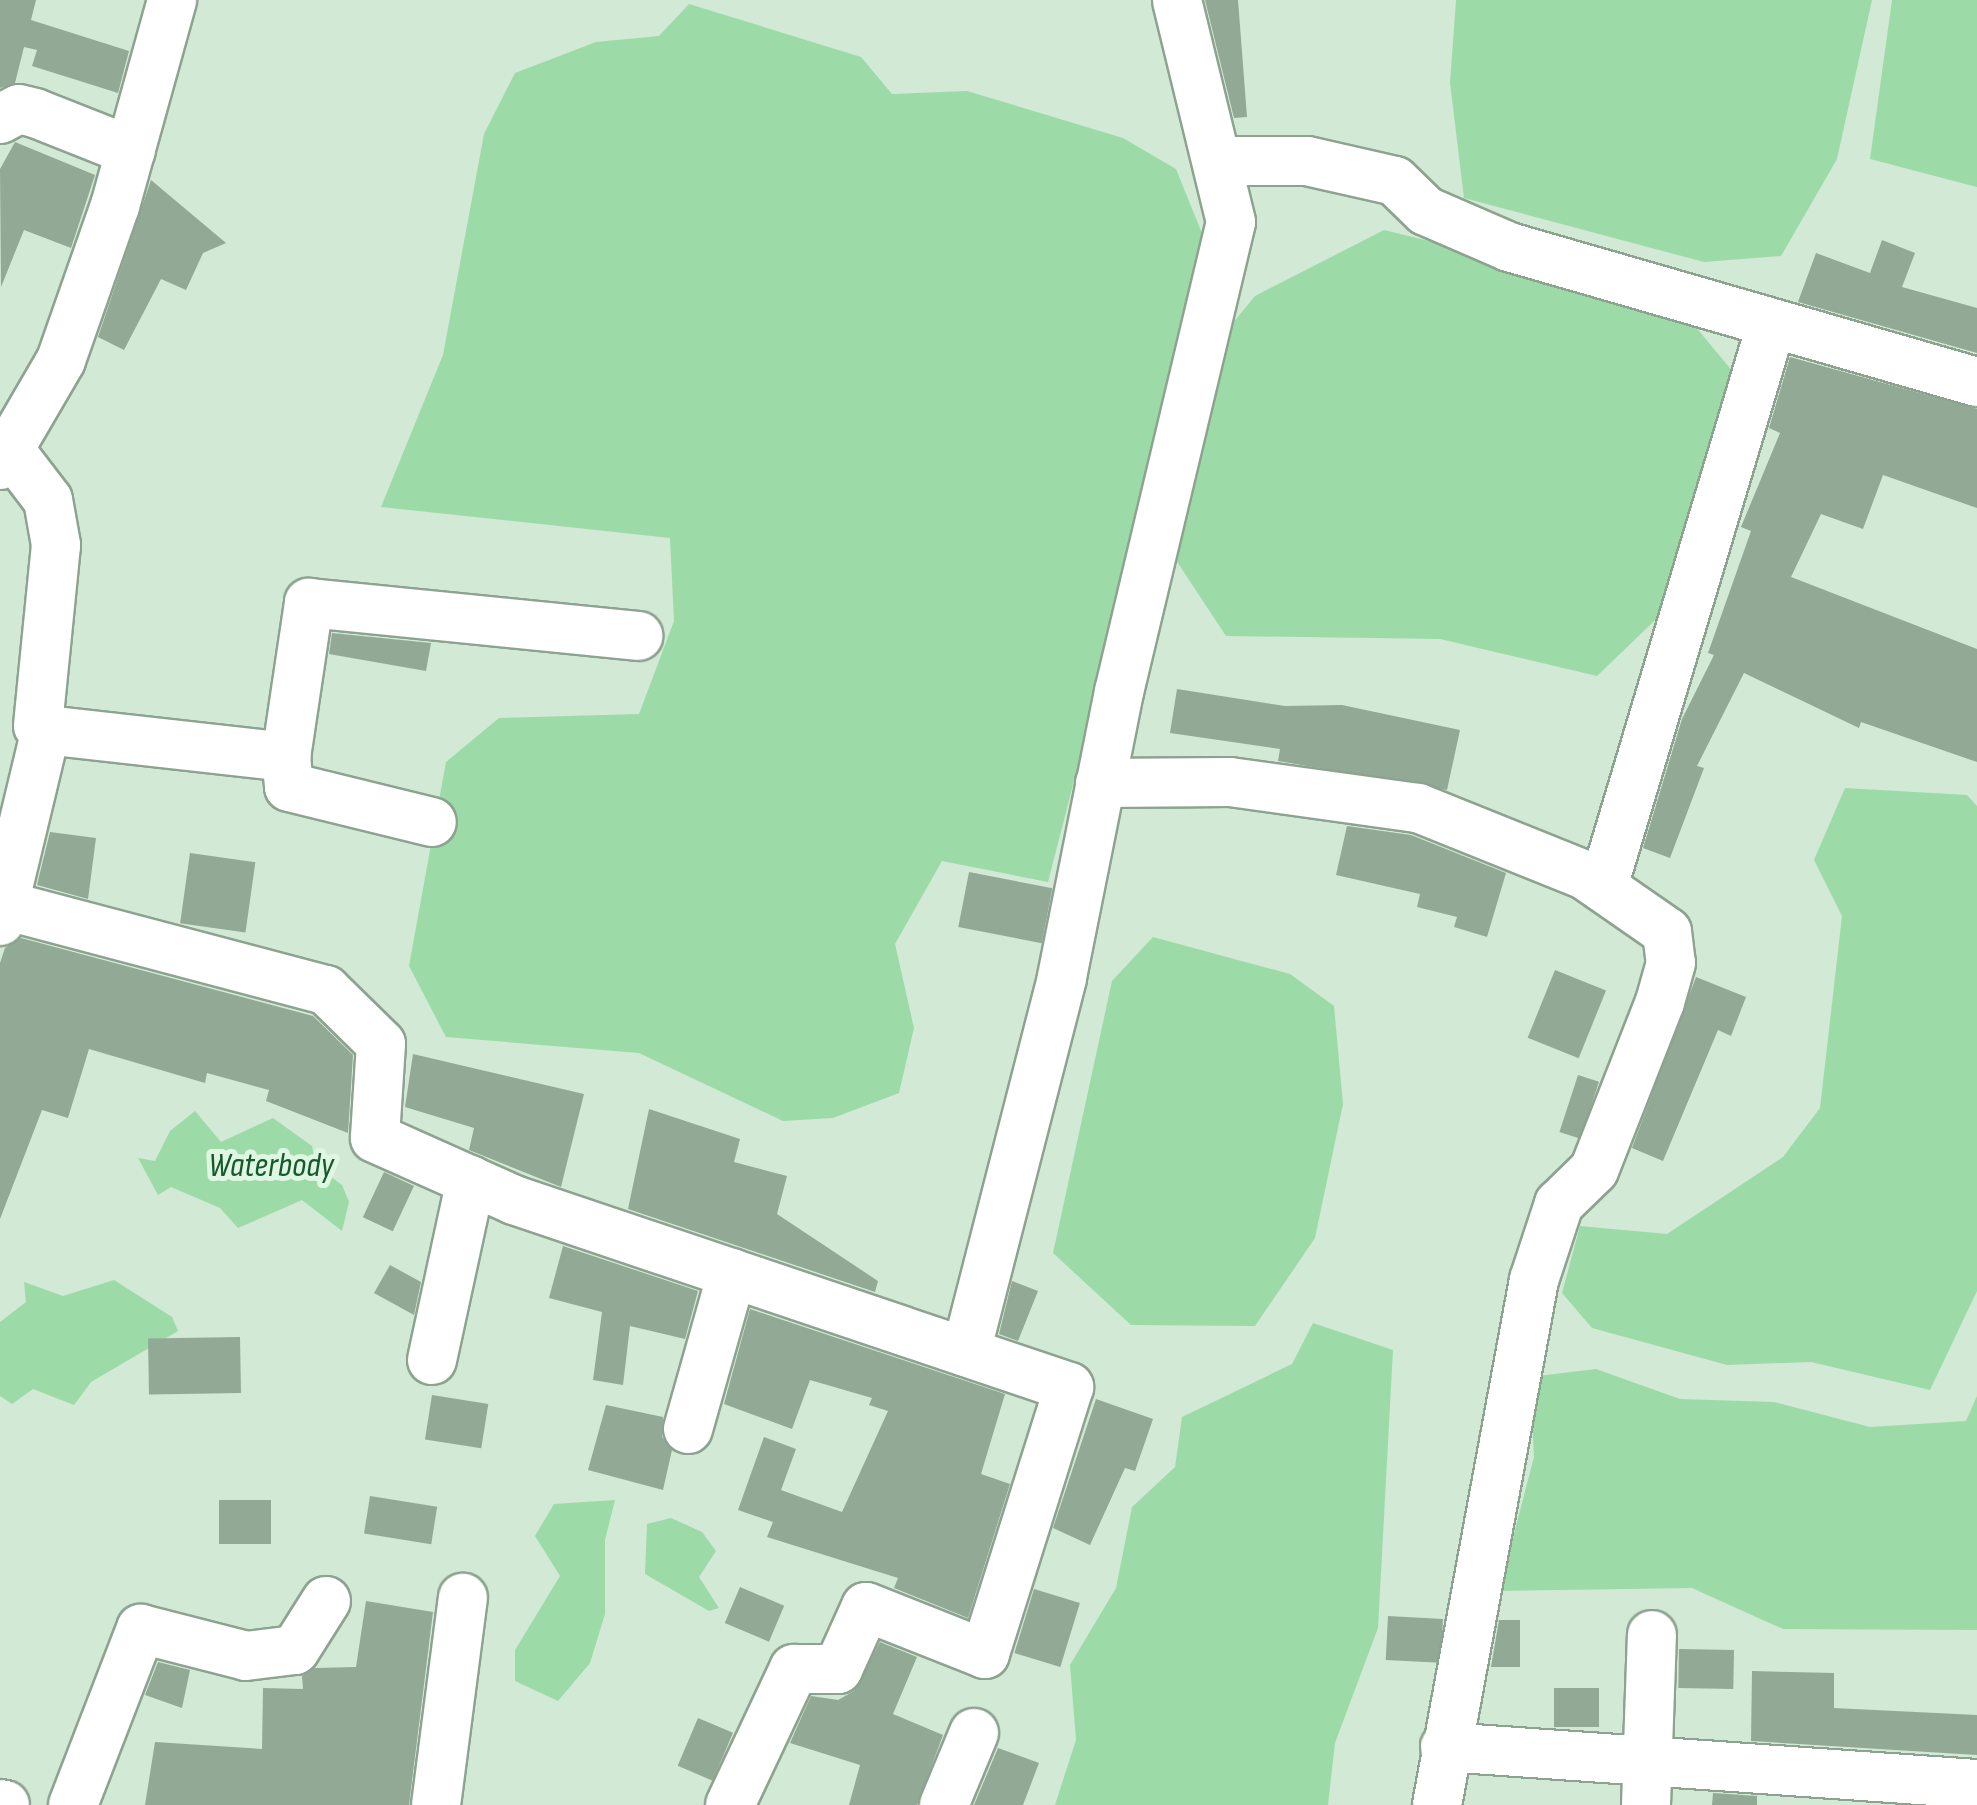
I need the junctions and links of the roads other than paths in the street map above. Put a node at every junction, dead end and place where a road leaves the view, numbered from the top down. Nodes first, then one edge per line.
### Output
1 (172, 0) edge
2 (1177, 0) edge
3 (0, 119) edge
4 (131, 151) junction
5 (1217, 161) junction
6 (1771, 326) junction
7 (1977, 382) edge
8 (5, 457) edge
9 (638, 636) dead end
10 (28, 721) edge
11 (286, 757) junction
12 (1100, 784) junction
13 (432, 822) dead end
14 (1603, 887) junction
15 (2, 910) edge
16 (471, 1180) junction
17 (732, 1274) junction
18 (966, 1352) junction
19 (432, 1360) dead end
20 (688, 1429) dead end
21 (463, 1598) dead end
22 (326, 1601) dead end
23 (1652, 1635) dead end
24 (974, 1733) dead end
25 (1445, 1747) junction
26 (1648, 1783) edge
27 (1977, 1784) edge
28 (73, 1805) edge
29 (436, 1805) edge
30 (730, 1805) edge
31 (944, 1805) edge
32 (1437, 1805) edge

1 - 4 street
2 - 5 street
3 - 4 street
4 - 8 street
5 - 6 street
5 - 12 street
6 - 7 street
6 - 14 street
8 - 10 street
9 - 11 street
10 - 11 street
10 - 15 street
11 - 13 street
12 - 14 street
12 - 18 street
14 - 25 street
15 - 16 street
16 - 17 street
16 - 19 street
17 - 18 street
17 - 20 street
18 - 30 street
21 - 29 street
22 - 28 street
23 - 26 street
24 - 31 street
25 - 26 street
25 - 32 street
26 - 27 street

